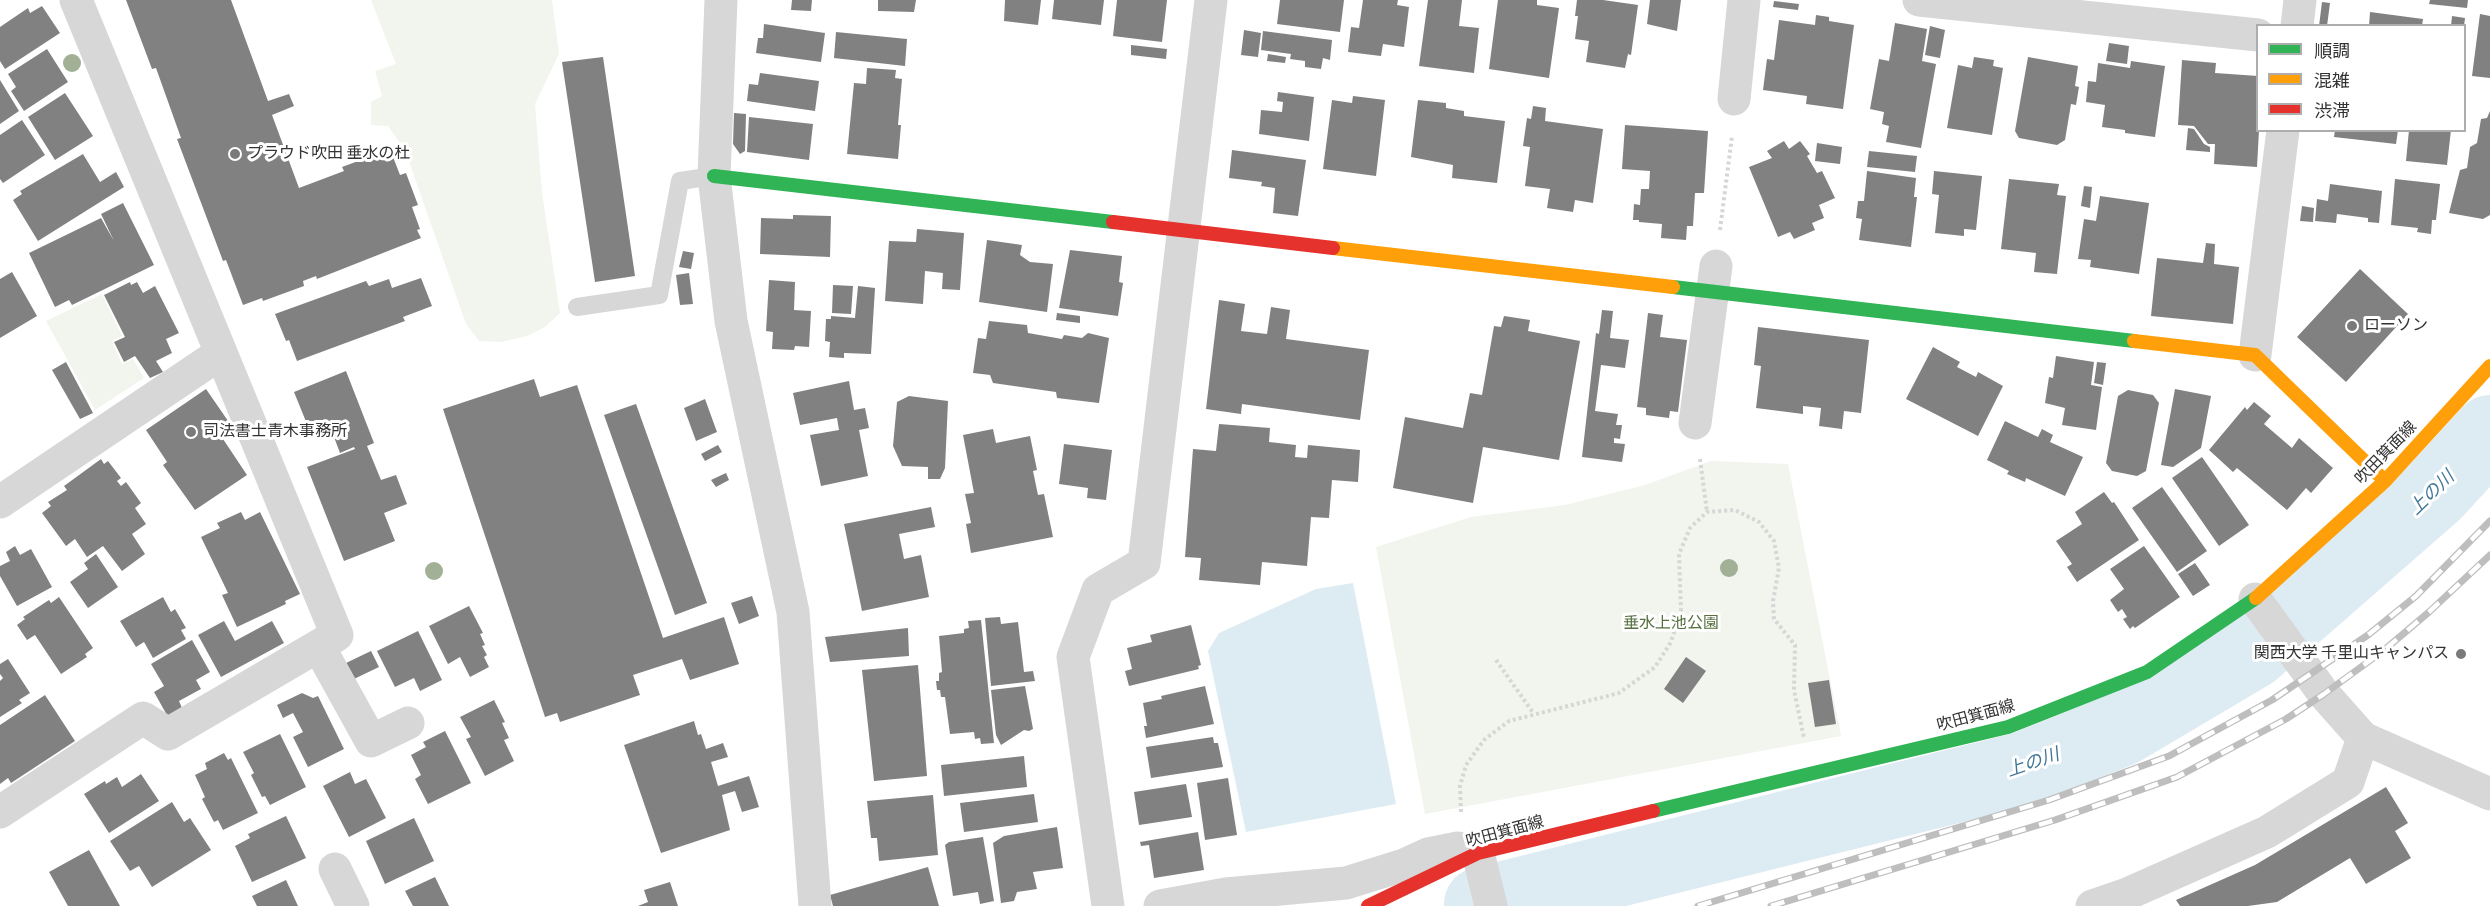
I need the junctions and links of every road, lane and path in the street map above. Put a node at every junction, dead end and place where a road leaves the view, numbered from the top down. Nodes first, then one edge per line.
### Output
1 (76, 0) edge
2 (721, 0) edge
3 (1211, 0) edge
4 (1744, 0) edge
5 (1919, 0) edge
6 (2300, 0) edge
7 (2297, 24) edge
8 (2256, 35) edge
9 (1733, 114) joint
10 (2283, 132) edge
11 (714, 176) junction
12 (1720, 228) dead end
13 (1183, 232) junction
14 (1714, 279) junction
15 (577, 307) dead end
16 (221, 352) junction
17 (2254, 355) junction
18 (2490, 366) edge
19 (1695, 423) dead end
20 (1701, 468) dead end
21 (2385, 481) junction
22 (0, 502) edge
23 (1707, 512) junction
24 (2263, 608) junction
25 (319, 646) junction
26 (1496, 660) dead end
27 (1534, 714) junction
28 (408, 723) dead end
29 (2362, 738) junction
30 (1806, 748) dead end
31 (2490, 794) edge
32 (0, 812) edge
33 (1462, 819) dead end
34 (1478, 853) junction
35 (335, 869) dead end
36 (1489, 895) edge
37 (353, 906) edge
38 (815, 906) edge
39 (1108, 906) edge
40 (1160, 906) edge
41 (1368, 906) edge
42 (2092, 906) edge

1 - 16 street
2 - 11 street
3 - 13 street
4 - 9 street
5 - 8 street
6 - 7 street
9 - 12 path
10 - 17 street
11 - 13 street
11 - 15 lane
11 - 38 street
13 - 14 street
13 - 39 street
14 - 17 street
14 - 19 street
16 - 22 street
16 - 25 street
17 - 21 street
18 - 21 street, 吹田箕面線
20 - 23 path
21 - 24 street, 吹田箕面線
23 - 27 path
23 - 30 path
24 - 29 street
24 - 34 street, 吹田箕面線
25 - 28 street
25 - 32 street
26 - 27 path
27 - 33 path
29 - 31 street
29 - 42 street
34 - 36 street
34 - 40 street
34 - 41 street, 吹田箕面線
35 - 37 street

